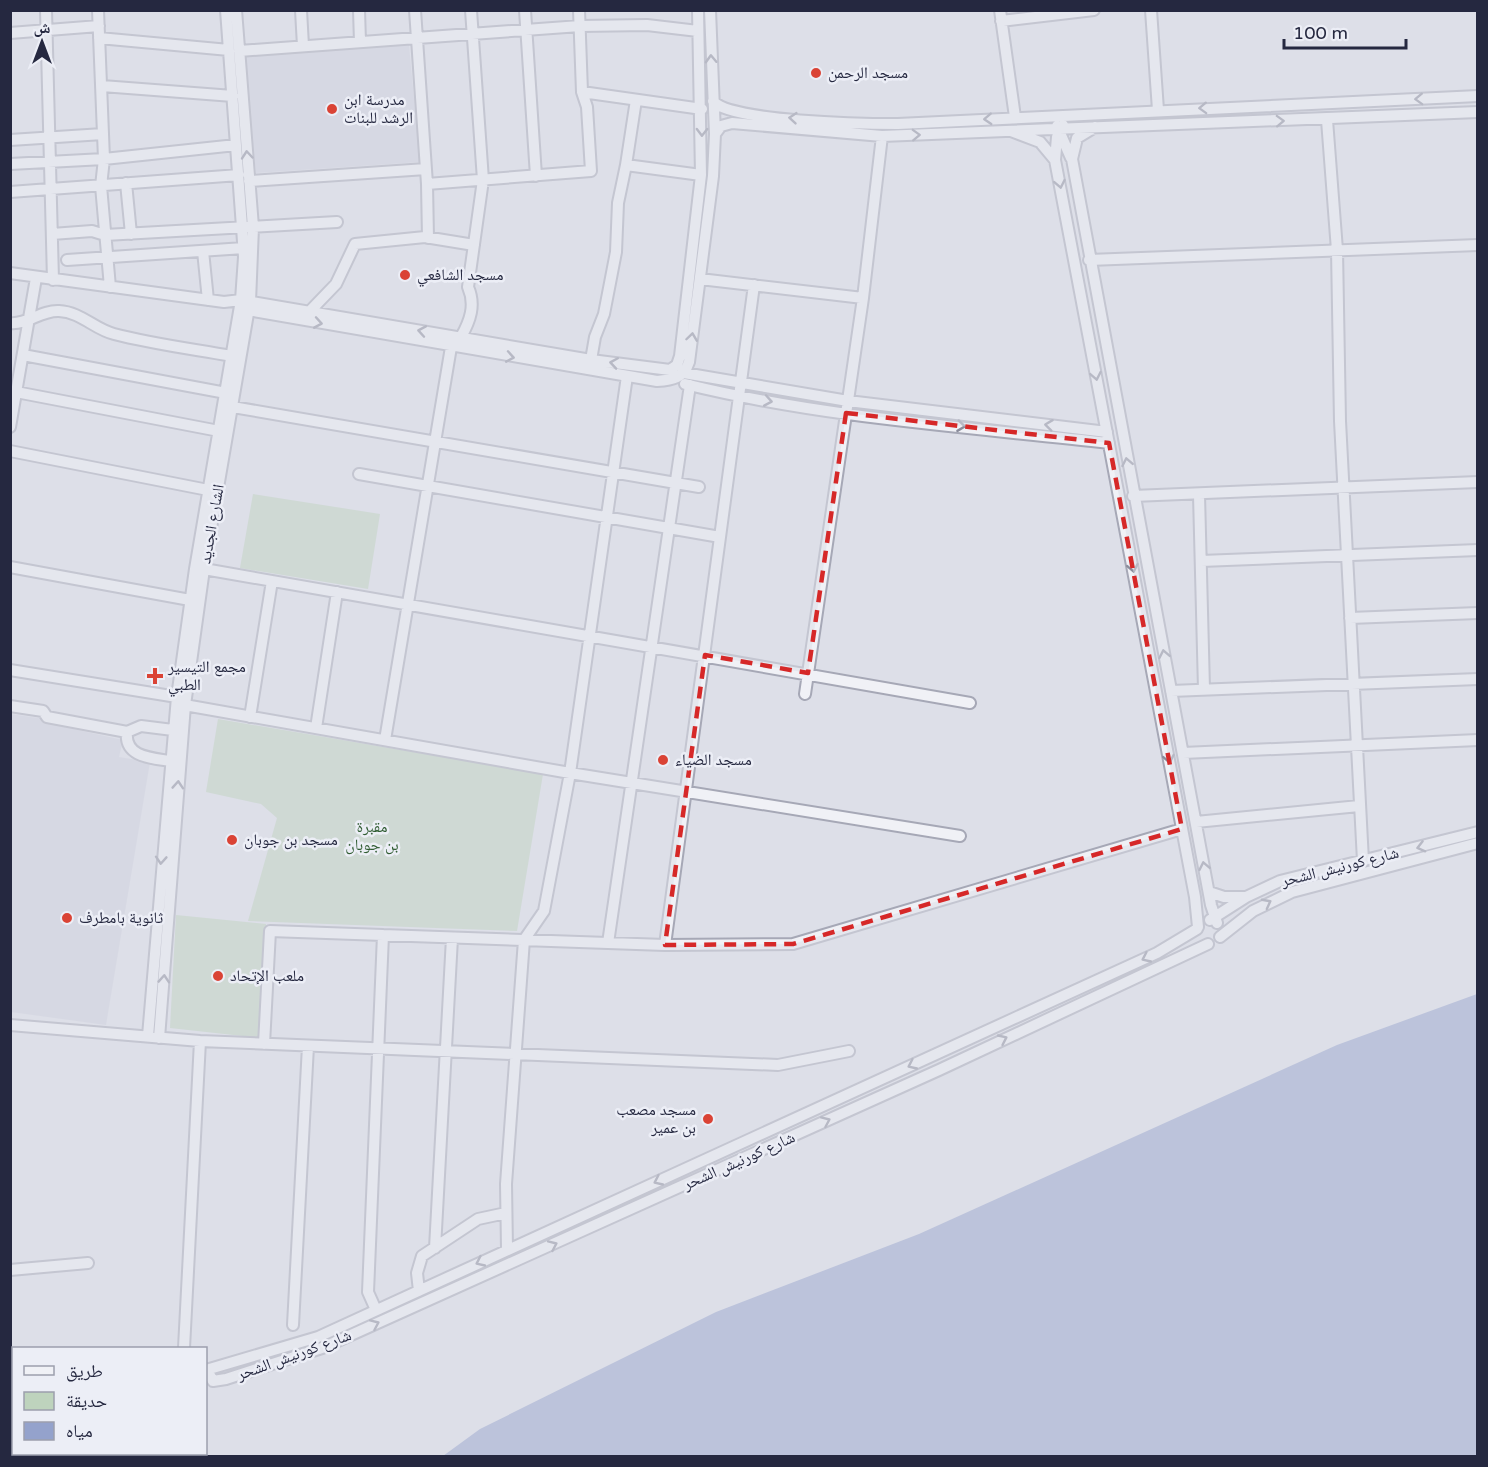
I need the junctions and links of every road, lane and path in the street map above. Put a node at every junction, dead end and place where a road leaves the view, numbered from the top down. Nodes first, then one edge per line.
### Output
1 (46, 10) edge
2 (98, 10) edge
3 (226, 10) edge
4 (236, 10) edge
5 (301, 10) edge
6 (358, 10) edge
7 (415, 10) edge
8 (471, 10) edge
9 (525, 10) edge
10 (579, 10) edge
11 (698, 10) edge
12 (710, 10) edge
13 (1094, 10) edge
14 (1151, 10) edge
15 (1001, 16) edge
16 (580, 27) junction
17 (46, 30) junction
18 (526, 30) junction
19 (99, 32) junction
20 (698, 32) junction
21 (10, 33) edge
22 (472, 34) junction
23 (417, 38) junction
24 (360, 42) junction
25 (303, 46) junction
26 (234, 51) junction
27 (102, 86) junction
28 (582, 92) junction
29 (701, 93) junction
30 (232, 96) junction
31 (1478, 96) edge
32 (713, 97) junction
33 (636, 100) junction
34 (1232, 107) junction
35 (702, 109) junction
36 (1158, 110) junction
37 (1478, 112) edge
38 (1074, 114) junction
39 (1046, 116) junction
40 (1016, 117) junction
41 (1327, 120) junction
42 (765, 121) junction
43 (1233, 123) junction
44 (1095, 127) junction
45 (1060, 129) junction
46 (1011, 131) junction
47 (103, 134) junction
48 (715, 134) junction
49 (882, 136) junction
50 (51, 138) junction
51 (10, 141) edge
52 (236, 145) junction
53 (104, 159) junction
54 (1072, 159) junction
55 (1055, 160) junction
56 (51, 161) junction
57 (10, 164) edge
58 (626, 165) junction
59 (426, 169) junction
60 (238, 175) junction
61 (536, 176) junction
62 (701, 176) junction
63 (483, 180) junction
64 (249, 181) junction
65 (126, 183) junction
66 (427, 184) junction
67 (101, 186) junction
68 (52, 189) junction
69 (10, 192) edge
70 (337, 222) dead end
71 (248, 227) junction
72 (52, 234) junction
73 (131, 234) junction
74 (105, 235) junction
75 (428, 238) junction
76 (474, 245) junction
77 (1478, 245) edge
78 (243, 248) junction
79 (1337, 250) junction
80 (203, 251) junction
81 (107, 258) junction
82 (67, 260) dead end
83 (1089, 260) junction
84 (10, 273) edge
85 (36, 278) junction
86 (700, 279) junction
87 (53, 280) junction
88 (754, 285) junction
89 (110, 287) junction
90 (1094, 289) junction
91 (1080, 291) junction
92 (863, 298) junction
93 (208, 300) junction
94 (245, 305) junction
95 (310, 311) junction
96 (29, 319) junction
97 (10, 324) edge
98 (461, 338) junction
99 (451, 347) junction
100 (23, 355) junction
101 (232, 356) junction
102 (591, 360) junction
103 (684, 373) junction
104 (627, 376) junction
105 (670, 380) junction
106 (741, 384) junction
107 (690, 385) junction
108 (16, 392) junction
109 (226, 393) junction
110 (739, 396) junction
111 (228, 406) junction
112 (847, 407) junction
113 (10, 427) edge
114 (219, 431) junction
115 (1107, 432) junction
116 (436, 441) junction
117 (1109, 443) junction
118 (10, 452) edge
119 (614, 472) junction
120 (359, 474) dead end
121 (1478, 482) edge
122 (674, 483) junction
123 (428, 486) junction
124 (699, 487) dead end
125 (1344, 488) junction
126 (208, 490) junction
127 (1199, 495) junction
128 (1133, 496) junction
129 (607, 518) junction
130 (668, 528) junction
131 (720, 537) junction
132 (1478, 550) edge
133 (1347, 555) junction
134 (1200, 561) junction
135 (10, 567) edge
136 (204, 569) junction
137 (272, 580) junction
138 (337, 592) junction
139 (190, 600) junction
140 (408, 604) junction
141 (1478, 613) edge
142 (1350, 618) junction
143 (590, 635) junction
144 (651, 645) junction
145 (705, 655) junction
146 (10, 670) edge
147 (808, 673) junction
148 (1478, 679) edge
149 (1353, 682) junction
150 (1204, 689) junction
151 (1171, 691) junction
152 (804, 694) dead end
153 (179, 702) junction
154 (970, 703) dead end
155 (10, 706) edge
156 (250, 717) junction
157 (316, 728) junction
158 (173, 730) junction
159 (127, 732) junction
160 (385, 740) junction
161 (1478, 740) edge
162 (1356, 745) junction
163 (1183, 753) junction
164 (170, 761) junction
165 (570, 773) junction
166 (631, 783) junction
167 (686, 792) junction
168 (1359, 806) junction
169 (1196, 822) junction
170 (1182, 829) junction
171 (1478, 832) edge
172 (960, 836) dead end
173 (1478, 843) edge
174 (1455, 844) junction
175 (1363, 861) junction
176 (1209, 892) junction
177 (1246, 897) junction
178 (1214, 920) junction
179 (1197, 928) junction
180 (383, 935) junction
181 (1220, 937) junction
182 (452, 938) junction
183 (524, 940) junction
184 (608, 943) junction
185 (1208, 944) junction
186 (664, 945) junction
187 (10, 1024) edge
188 (148, 1036) junction
189 (159, 1038) junction
190 (200, 1041) junction
191 (264, 1044) junction
192 (308, 1046) junction
193 (378, 1049) junction
194 (849, 1051) dead end
195 (446, 1052) junction
196 (514, 1055) junction
197 (930, 1056) junction
198 (939, 1070) junction
199 (639, 1190) junction
200 (645, 1203) junction
201 (506, 1213) junction
202 (435, 1248) junction
203 (507, 1249) junction
204 (88, 1263) dead end
205 (10, 1270) edge
206 (419, 1291) junction
207 (376, 1310) junction
208 (293, 1325) dead end
209 (184, 1347) edge
210 (207, 1370) edge
211 (207, 1372) edge

1 - 17 street
2 - 19 street
3 - 26 street, الشارع الجديد
4 - 26 street, الشارع الجديد
5 - 25 street
6 - 24 street
7 - 23 street
8 - 22 street
9 - 18 street
10 - 16 street
11 - 20 street
32 -> 12 street
13 - 15 street
14 - 36 street
15 - 40 street
16 - 18 street
16 - 20 street
16 - 28 street
17 - 19 street
17 - 21 street
17 - 50 street
18 - 22 street
18 - 61 street
19 - 26 street
19 - 27 street
20 - 29 street
22 - 23 street
22 - 63 street
23 - 24 street
23 - 59 street
24 - 25 street
25 - 26 street
26 - 30 street, الشارع الجديد
64 -> 26 street, الشارع الجديد
27 - 30 street
27 - 47 street
28 - 33 street
28 - 61 street
29 - 32 street
29 - 35 street
30 - 52 street, الشارع الجديد
31 -> 34 street
32 - 42 street
32 - 48 street
33 - 35 street
33 - 58 street
34 -> 36 street
34 - 43 street
35 -> 62 street
36 - 38 street
37 - 41 street
38 - 39 street
38 - 45 street
39 - 40 street
39 - 45 street
40 -> 42 street
43 -> 41 street
41 - 79 street
42 - 48 street
42 - 49 street
43 - 44 street
44 - 45 street
44 - 54 street
45 - 46 street
45 - 54 street
45 - 55 street
49 -> 46 street
46 - 55 street
47 - 50 street
47 - 53 street
48 - 86 street
49 - 92 street
50 - 51 street
50 - 56 street
52 - 53 street
52 - 60 street, الشارع الجديد
53 - 56 street
53 - 67 street
54 - 83 street
55 -> 91 street
56 - 57 street
56 - 68 street
58 - 62 street
58 - 102 street
59 - 64 street
59 - 66 street
60 - 65 street
60 - 71 street, الشارع الجديد
61 - 63 street
62 -> 102 street
63 - 66 street
63 - 76 street
64 - 71 street, الشارع الجديد
65 - 67 street
65 - 73 street
66 - 75 street
67 - 68 street
67 - 74 street
68 - 69 street
68 - 72 street
70 - 71 street
71 - 73 street
71 - 78 street, الشارع الجديد
71 - 94 street, الشارع الجديد
72 - 74 street
72 - 87 street
73 - 74 street
74 - 81 street
75 - 76 street
75 - 95 street
76 - 98 street
77 - 79 street
78 - 80 street
78 - 94 street, الشارع الجديد
79 - 83 street
79 - 125 street
80 - 81 street
80 - 93 street
81 - 82 street
81 - 89 street
83 - 90 street
84 - 85 street
85 - 87 street
85 - 96 street
86 - 88 street
103 -> 86 street
87 - 89 street
88 - 92 street
88 - 106 street
89 - 93 street
90 - 91 street
128 -> 90 street
91 -> 115 street
92 - 112 street
93 - 94 street
94 - 95 street
94 -> 99 street
94 - 101 street, الشارع الجديد
94 - 111 street, الشارع الجديد
98 -> 95 street
96 - 97 street
96 - 100 street
96 - 101 street
98 - 102 street
99 -> 104 street
99 - 116 street
100 - 108 street
100 - 109 street
101 - 109 street, الشارع الجديد
103 - 105 street
103 - 106 street
104 - 105 street
104 - 119 street
105 - 107 street
106 - 110 street
106 - 112 street
107 - 110 street
107 - 122 street
108 - 113 street
108 - 114 street
109 - 111 street, الشارع الجديد
110 -> 112 street
110 - 131 street
111 - 114 street, الشارع الجديد
111 - 116 street
111 - 136 street, الشارع الجديد
115 -> 112 street
112 -> 117 street
112 - 147 street
114 - 126 street, الشارع الجديد
115 - 117 street
116 - 119 street
116 - 123 street
117 -> 170 street
118 - 126 street
119 - 122 street
119 - 129 street
120 - 123 street
121 - 125 street
122 - 124 street
122 - 130 street
123 - 129 street
123 - 140 street
125 - 127 street
125 - 133 street
126 - 139 street, الشارع الجديد
127 - 128 street
127 - 134 street
151 -> 128 street
129 - 130 street
129 - 143 street
130 - 131 street
130 - 144 street
131 - 145 street
132 - 133 street
133 - 134 street
133 - 142 street
134 - 150 street
135 - 139 street
136 - 137 street
136 - 153 street, الشارع الجديد
137 - 138 street
137 - 156 street
138 - 140 street
138 - 157 street
139 - 153 street, الشارع الجديد
140 - 143 street
140 - 160 street
141 - 142 street
142 - 149 street
143 - 144 street
143 - 165 street
144 - 145 street
144 - 166 street
145 - 147 street
145 - 167 street
146 - 153 street
147 - 152 street
147 - 154 street
148 - 149 street
149 - 150 street
149 - 162 street
150 - 151 street
151 - 163 street
153 - 156 street
153 - 158 street, الشارع الجديد
189 -> 153 street, الشارع الجديد
155 - 159 street
156 - 157 street
157 - 160 street
158 - 159 street
158 - 164 street, الشارع الجديد
159 - 164 street
160 - 165 street
161 - 162 street
162 - 163 street
162 - 168 street
163 - 169 street
164 -> 188 street, الشارع الجديد
165 - 166 street
165 - 183 street
166 - 167 street
166 - 184 street
167 - 172 street
167 - 186 street
168 - 169 street
168 - 175 street
176 -> 169 street
170 - 179 street
170 - 186 street
171 - 174 street, شارع كورنيش الشحر
173 - 174 street, شارع كورنيش الشحر
174 -> 175 street, شارع كورنيش الشحر
181 -> 174 street, شارع كورنيش الشحر
175 - 177 street, شارع كورنيش الشحر
176 - 177 street
176 - 178 street
177 - 178 street, شارع كورنيش الشحر
178 - 179 street
178 - 181 street
179 - 185 street
179 -> 197 street, شارع كورنيش الشحر
180 - 182 street
180 - 191 street
180 - 193 street
181 - 185 street
182 - 183 street
182 - 195 street
183 - 184 street
183 - 196 street
184 - 186 street
198 -> 185 street, شارع كورنيش الشحر
187 - 188 street
188 - 189 street
189 - 190 street
190 - 191 street
190 - 209 street
191 - 192 street
192 - 193 street
192 - 208 street
193 - 195 street
193 - 207 street
194 - 196 street
195 - 196 street
195 - 202 street
196 - 201 street
197 - 198 street
197 -> 199 street, شارع كورنيش الشحر
200 -> 198 street, شارع كورنيش الشحر
199 - 200 street
199 - 203 street, شارع كورنيش الشحر
211 -> 200 street, شارع كورنيش الشحر
201 - 202 street
201 - 203 street
202 - 206 street
203 -> 206 street, شارع كورنيش الشحر
204 - 205 street
206 - 207 street, شارع كورنيش الشحر
207 - 210 street, شارع كورنيش الشحر

